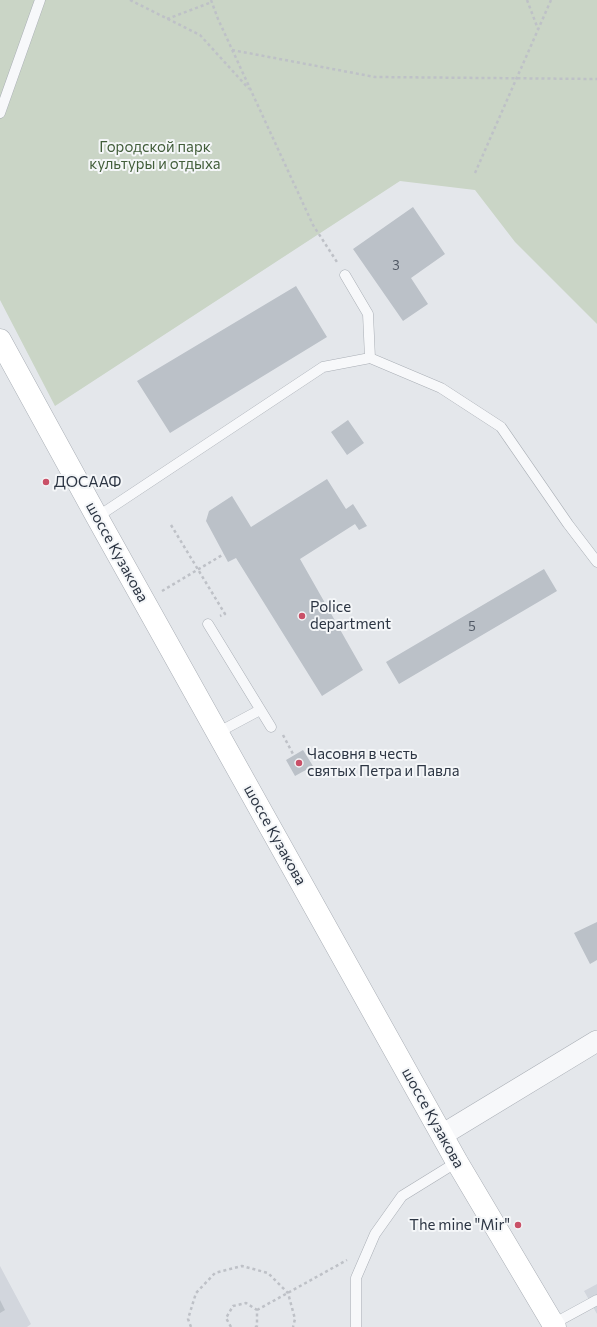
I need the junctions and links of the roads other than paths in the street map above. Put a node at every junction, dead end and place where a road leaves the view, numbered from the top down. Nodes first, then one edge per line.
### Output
1 (40, 0) edge
2 (0, 113) edge
3 (345, 275) road end
4 (0, 340) edge
5 (370, 358) junction
6 (97, 517) junction
7 (597, 562) edge
8 (208, 624) dead end
9 (260, 710) junction
10 (271, 727) road end
11 (218, 733) junction
12 (597, 1041) edge
13 (442, 1135) junction
14 (457, 1162) junction
15 (597, 1300) edge
16 (554, 1325) edge
17 (356, 1327) edge

1 - 2 lane
3 - 5 lane
4 - 6 main road, шоссе Кузакова
5 - 6 lane
5 - 7 lane
6 - 11 main road, шоссе Кузакова
8 - 9 lane
9 - 10 lane
9 - 11 lane
11 - 13 main road, шоссе Кузакова
12 - 13 street
13 - 14 main road, шоссе Кузакова
14 - 16 main road, шоссе Кузакова
14 - 17 lane
15 - 16 lane

